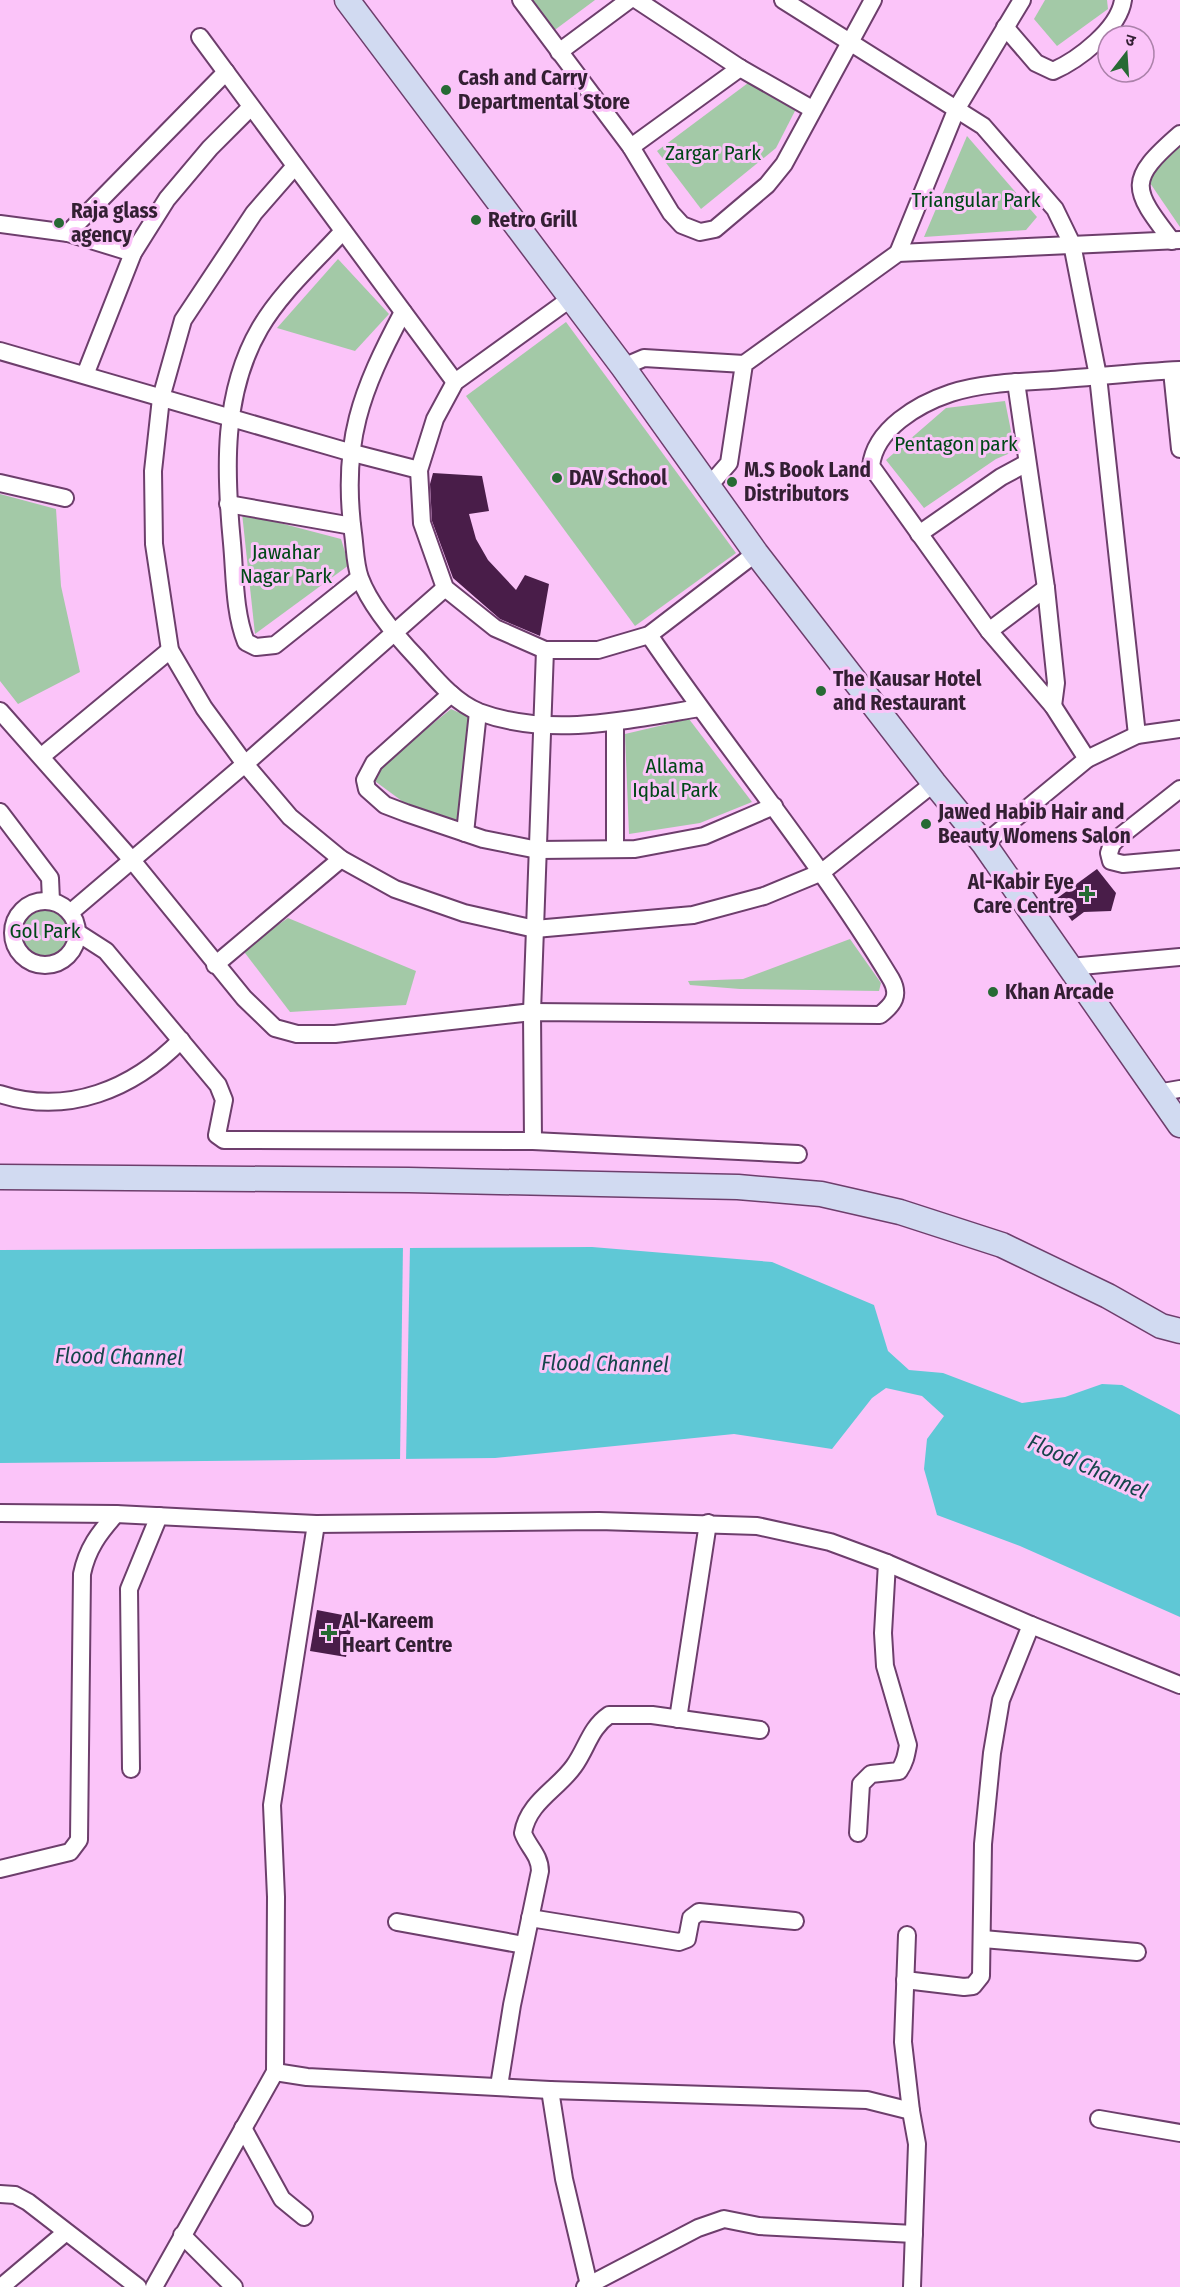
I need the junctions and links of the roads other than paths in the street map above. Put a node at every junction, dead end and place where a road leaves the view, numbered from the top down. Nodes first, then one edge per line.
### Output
1 (521, 0) edge
2 (629, 0) edge
3 (637, 0) edge
4 (783, 0) edge
5 (873, 0) edge
6 (1022, 0) edge
7 (1123, 0) edge
8 (350, 1) edge
9 (1005, 27) junction
10 (200, 37) dead end
11 (849, 41) junction
12 (559, 52) junction
13 (740, 68) junction
14 (226, 72) junction
15 (251, 106) junction
16 (957, 108) junction
17 (812, 109) junction
18 (1180, 134) edge
19 (631, 147) junction
20 (295, 166) junction
21 (0, 224) edge
22 (343, 231) junction
23 (68, 233) junction
24 (1176, 240) edge
25 (1072, 244) junction
26 (133, 253) junction
27 (898, 253) junction
28 (570, 299) junction
29 (403, 312) junction
30 (0, 351) edge
31 (744, 364) junction
32 (623, 367) junction
33 (1176, 371) edge
34 (85, 375) junction
35 (1098, 376) junction
36 (455, 382) junction
37 (1016, 382) junction
38 (161, 398) junction
39 (229, 416) junction
40 (1180, 449) edge
41 (349, 452) junction
42 (1027, 463) junction
43 (419, 470) junction
44 (0, 483) edge
45 (708, 487) junction
46 (65, 498) dead end
47 (228, 504) junction
48 (352, 526) junction
49 (919, 534) junction
50 (756, 553) junction
51 (359, 578) junction
52 (445, 588) junction
53 (1046, 588) junction
54 (989, 631) junction
55 (393, 633) junction
56 (650, 635) junction
57 (170, 650) junction
58 (545, 650) junction
59 (451, 694) junction
60 (1053, 706) junction
61 (699, 708) junction
62 (0, 711) edge
63 (478, 712) junction
64 (615, 722) junction
65 (543, 726) junction
66 (1180, 729) edge
67 (1137, 735) junction
68 (42, 756) junction
69 (1087, 759) junction
70 (245, 764) junction
71 (933, 783) junction
72 (1180, 789) edge
73 (774, 806) junction
74 (0, 812) edge
75 (465, 833) junction
76 (984, 844) junction
77 (615, 849) junction
78 (538, 850) junction
79 (131, 859) junction
80 (341, 859) junction
81 (1180, 859) edge
82 (822, 872) junction
83 (51, 901) junction
84 (71, 912) junction
85 (535, 929) junction
86 (78, 933) junction
87 (1180, 957) edge
88 (215, 965) junction
89 (1070, 967) junction
90 (532, 1012) junction
91 (181, 1040) junction
92 (1169, 1091) edge
93 (0, 1094) edge
94 (1180, 1125) edge
95 (533, 1141) junction
96 (798, 1154) dead end
97 (0, 1177) edge
98 (1180, 1331) edge
99 (0, 1513) edge
100 (116, 1514) junction
101 (159, 1516) junction
102 (708, 1523) junction
103 (316, 1524) junction
104 (887, 1563) junction
105 (1031, 1625) junction
106 (1180, 1685) edge
107 (678, 1719) junction
108 (760, 1730) dead end
109 (132, 1769) dead end
110 (858, 1833) dead end
111 (0, 1869) edge
112 (530, 1918) junction
113 (795, 1921) dead end
114 (397, 1922) dead end
115 (907, 1935) dead end
116 (983, 1939) junction
117 (524, 1945) junction
118 (1137, 1952) dead end
119 (905, 1980) junction
120 (275, 2072) junction
121 (500, 2086) junction
122 (550, 2090) junction
123 (911, 2111) junction
124 (1099, 2119) dead end
125 (243, 2128) junction
126 (1180, 2133) edge
127 (0, 2194) edge
128 (304, 2217) dead end
129 (65, 2233) junction
130 (914, 2234) junction
131 (182, 2235) junction
132 (587, 2286) edge
133 (1, 2287) edge
134 (138, 2287) edge
135 (154, 2287) edge
136 (234, 2287) edge
137 (912, 2287) edge

1 - 12 street
2 - 12 street
3 - 13 street
4 - 11 street
5 - 11 street
6 - 9 street
7 - 9 street
8 - 28 main road
9 - 16 street
10 - 14 street
11 - 16 street
11 - 17 street
12 - 19 street
13 - 17 street
13 - 19 street
14 - 15 street
14 - 23 street
15 - 20 street
15 - 26 street
16 - 25 street
16 - 27 street
17 - 19 street
18 - 24 street
20 - 22 street
20 - 38 street
21 - 23 street
22 - 29 street
22 - 39 street
23 - 26 street
24 - 25 street
25 - 27 street
25 - 35 street
26 - 34 street
27 - 31 street
28 - 32 main road
28 - 36 street
29 - 36 street
29 - 41 street
30 - 34 street
31 - 32 street
31 - 45 street
32 - 45 main road
33 - 35 street
33 - 40 street
34 - 38 street
35 - 37 street
35 - 67 street
36 - 43 street
37 - 42 street
37 - 49 street
38 - 39 street
38 - 57 street
39 - 41 street
39 - 47 street
41 - 43 street
41 - 48 street
42 - 49 street
42 - 53 street
43 - 52 street
44 - 46 street
45 - 50 main road
47 - 48 street
47 - 51 street
48 - 51 street
49 - 54 street
50 - 56 street
50 - 71 main road
51 - 55 street
52 - 55 street
52 - 58 street
53 - 54 street
53 - 60 street
54 - 60 street
55 - 59 street
55 - 70 street
56 - 58 street
56 - 61 street
57 - 68 street
57 - 70 street
58 - 65 street
59 - 63 street
59 - 75 street
60 - 69 street
61 - 64 street
61 - 73 street
62 - 68 street
63 - 65 street
63 - 75 street
64 - 65 street
64 - 77 street
65 - 78 street
66 - 67 street
67 - 69 street
68 - 79 street
69 - 76 street
70 - 79 street
70 - 80 street
71 - 76 main road
71 - 82 street
72 - 81 street
73 - 77 street
73 - 82 street
74 - 83 street
75 - 78 street
76 - 89 main road
77 - 78 street
78 - 85 street
79 - 84 street
79 - 88 street
80 - 85 street
80 - 88 street
82 - 85 street
82 - 90 street
83 - 84 street
83 - 86 street
84 - 86 street
85 - 90 street
86 - 91 street
87 - 89 street
88 - 90 street
89 - 92 main road
90 - 95 street
91 - 93 street
91 - 95 street
92 - 94 main road
95 - 96 street
97 - 98 main road
99 - 100 street
100 - 101 street
100 - 111 street
101 - 103 street
101 - 109 street
102 - 103 street
102 - 104 street
102 - 107 street
103 - 120 street
104 - 105 street
104 - 110 street
105 - 106 street
105 - 116 street
107 - 108 street
107 - 112 street
112 - 113 street
112 - 117 street
114 - 117 street
115 - 119 street
116 - 118 street
116 - 119 street
117 - 121 street
119 - 123 street
120 - 121 street
120 - 125 street
121 - 122 street
122 - 123 street
122 - 132 street
123 - 130 street
124 - 126 street
125 - 128 street
125 - 131 street
127 - 129 street
129 - 133 street
129 - 134 street
130 - 132 street
130 - 137 street
131 - 135 street
131 - 136 street

